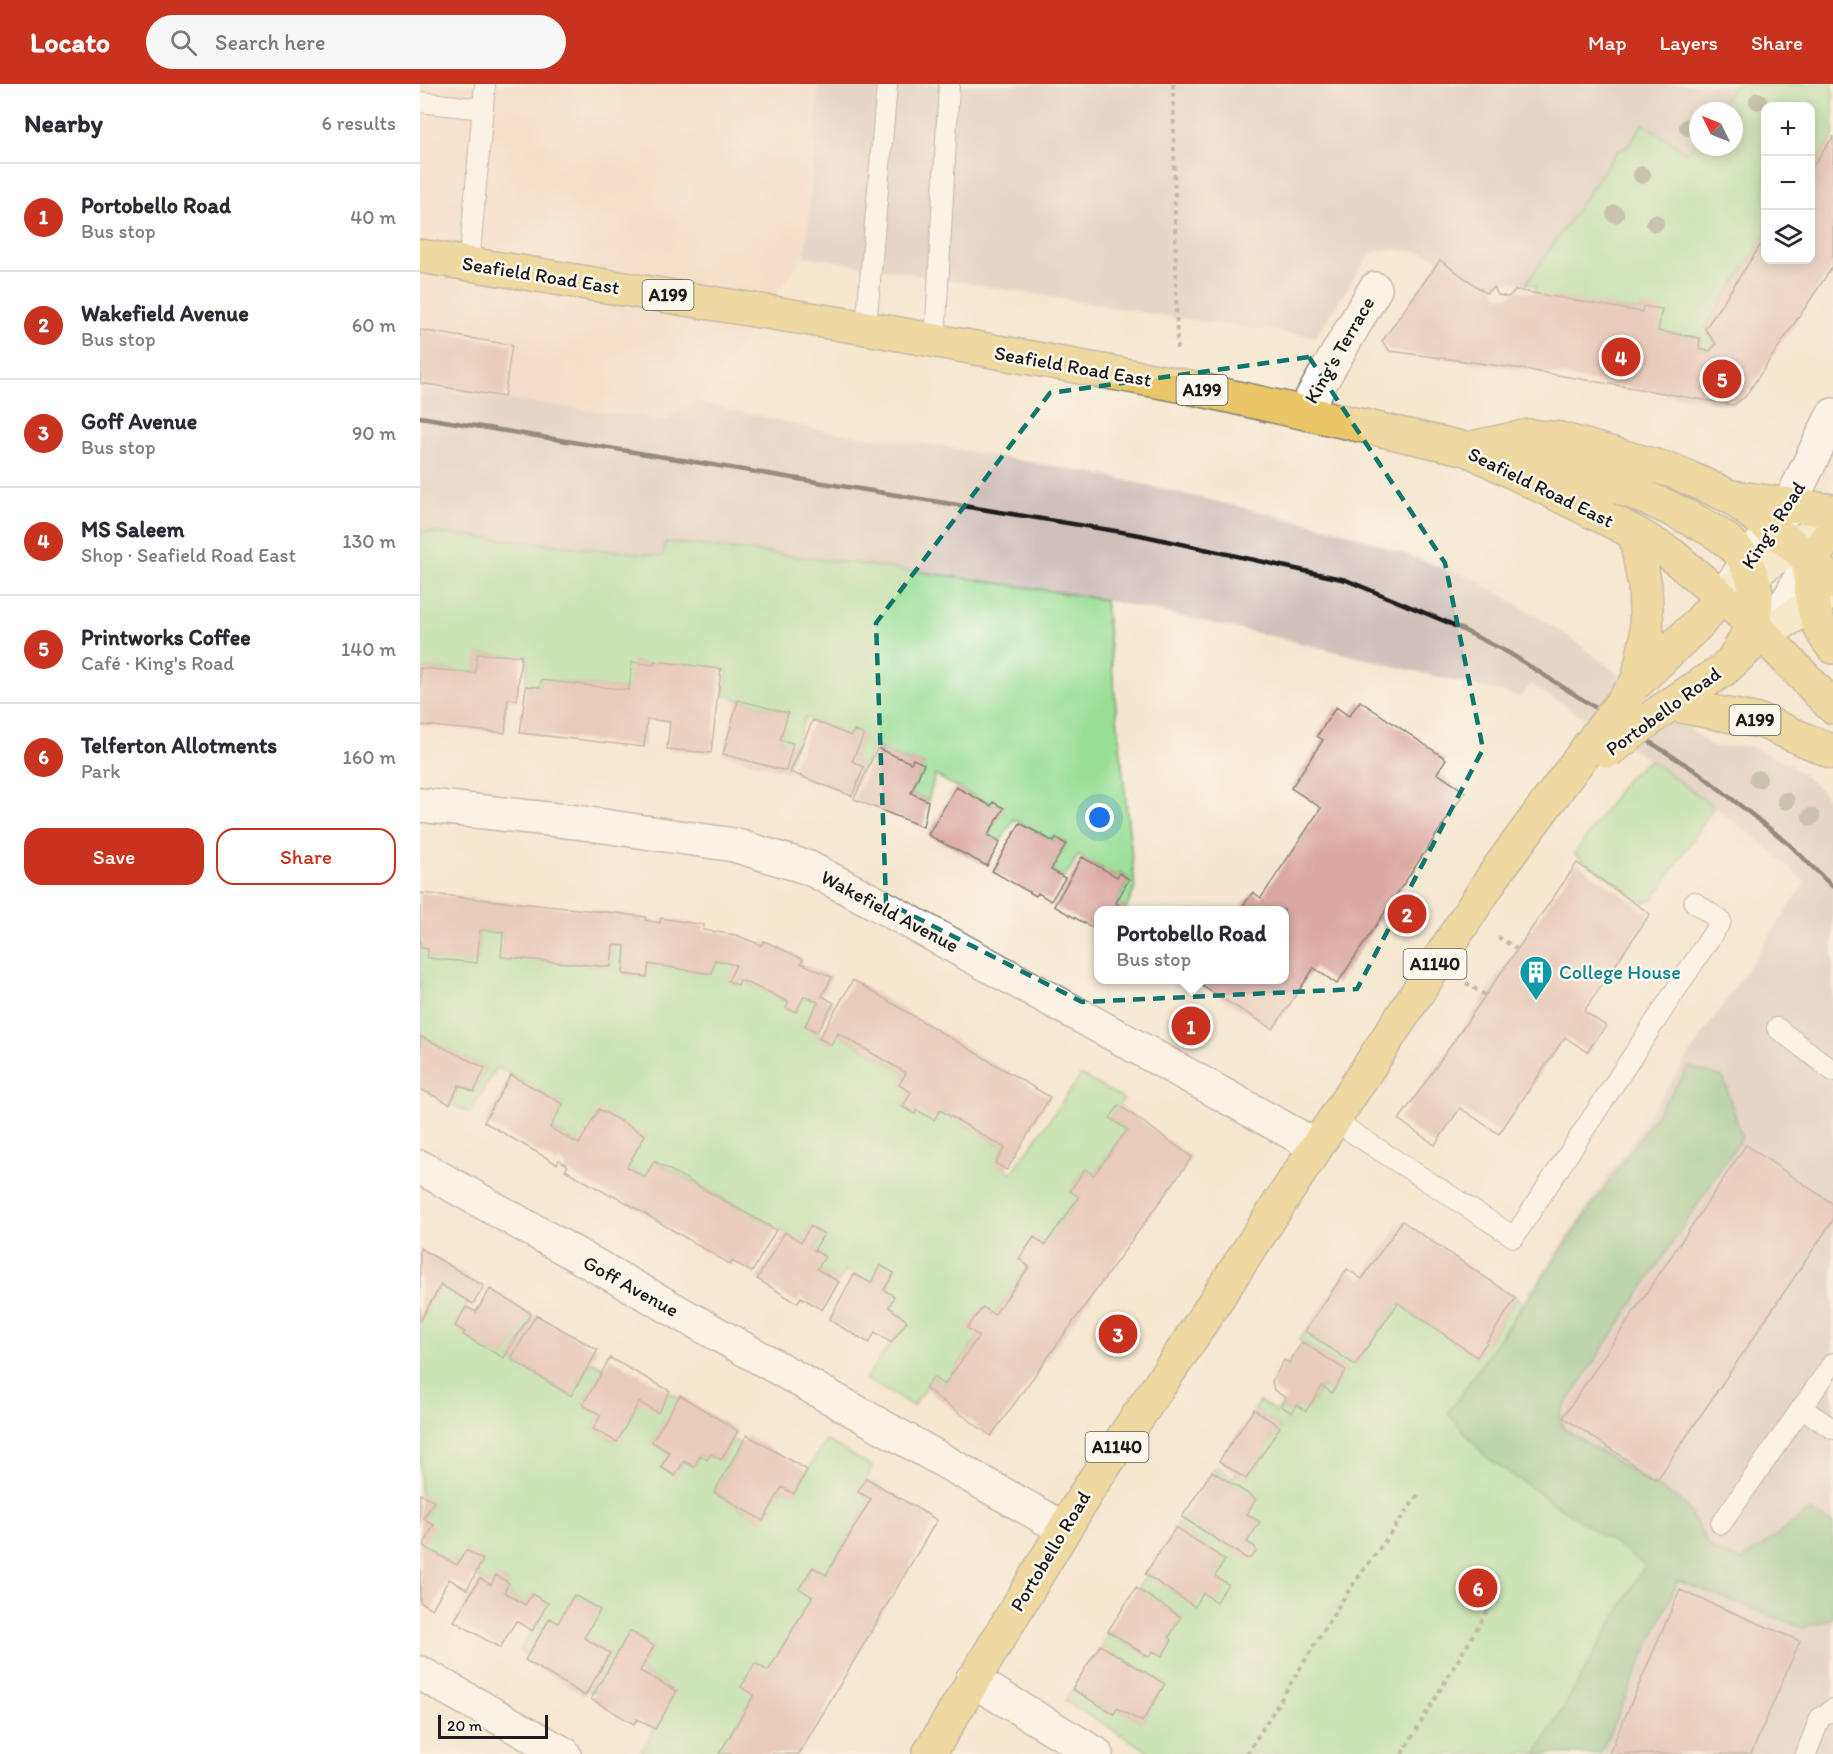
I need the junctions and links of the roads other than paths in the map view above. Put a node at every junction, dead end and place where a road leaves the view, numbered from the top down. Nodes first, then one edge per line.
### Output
1 (486, 84) edge
2 (887, 84) edge
3 (949, 84) edge
4 (420, 102) edge
5 (483, 109) junction
6 (420, 256) edge
7 (469, 264) junction
8 (1375, 289) dead end
9 (866, 328) junction
10 (935, 340) junction
11 (1304, 411) junction
12 (1833, 416) edge
13 (1467, 449) junction
14 (1831, 518) edge
15 (1635, 533) junction
16 (1792, 535) junction
17 (1750, 570) junction
18 (1826, 593) edge
19 (1722, 597) junction
20 (1758, 629) junction
21 (1833, 647) edge
22 (1634, 686) junction
23 (1833, 707) edge
24 (1665, 708) junction
25 (1602, 745) junction
26 (1833, 752) edge
27 (420, 805) edge
28 (1694, 902) dead end
29 (1777, 1028) dead end
30 (1833, 1071) edge
31 (1333, 1120) junction
32 (1316, 1146) junction
33 (420, 1167) edge
34 (1833, 1363) edge
35 (1801, 1408) junction
36 (1833, 1429) edge
37 (1721, 1524) dead end
38 (1063, 1528) junction
39 (420, 1673) edge
40 (972, 1680) junction
41 (1833, 1709) edge
42 (564, 1754) edge
43 (929, 1754) edge
44 (1096, 1754) edge
45 (1806, 1754) edge

1 - 5 lane
2 - 9 lane
3 - 10 lane
4 - 5 lane
5 - 7 lane
6 - 7 main road, Seafield Road East / A199
7 - 9 main road, Seafield Road East / A199
8 - 11 street, King's Terrace
9 - 10 main road, Seafield Road East / A199
10 - 11 main road, Seafield Road East / A199
11 - 13 main road, Seafield Road East / A199
12 - 16 street, King's Road
13 - 15 main road, Seafield Road East / A199
13 - 16 main road, A199
13 - 17 main road, A199
14 - 16 main road, A199
14 - 16 main road, A199
15 - 19 main road, Seafield Road East / A199
15 - 22 main road
16 - 17 street, King's Road
16 - 18 main road
16 - 20 street, King's Road
17 - 19 main road
17 - 20 main road, A199
18 - 20 main road
18 - 21 main road
19 - 20 main road, A199
19 - 22 main road, Portobello Road
20 - 23 main road, A199
20 - 24 main road, Portobello Road
22 - 25 main road, Portobello Road, bridge
24 - 25 main road, Portobello Road, bridge
24 - 26 main road, A199
25 - 31 main road, Portobello Road / A1140
27 - 32 street, Wakefield Avenue
28 - 31 lane
29 - 30 lane
31 - 32 main road, Portobello Road / A1140
32 - 38 main road, Portobello Road / A1140
33 - 38 street, Goff Avenue
34 - 35 lane
35 - 36 lane
35 - 37 lane
38 - 40 main road, Portobello Road / A1140
39 - 42 street
40 - 43 main road, Portobello Road / A1140
40 - 44 street
41 - 45 lane

